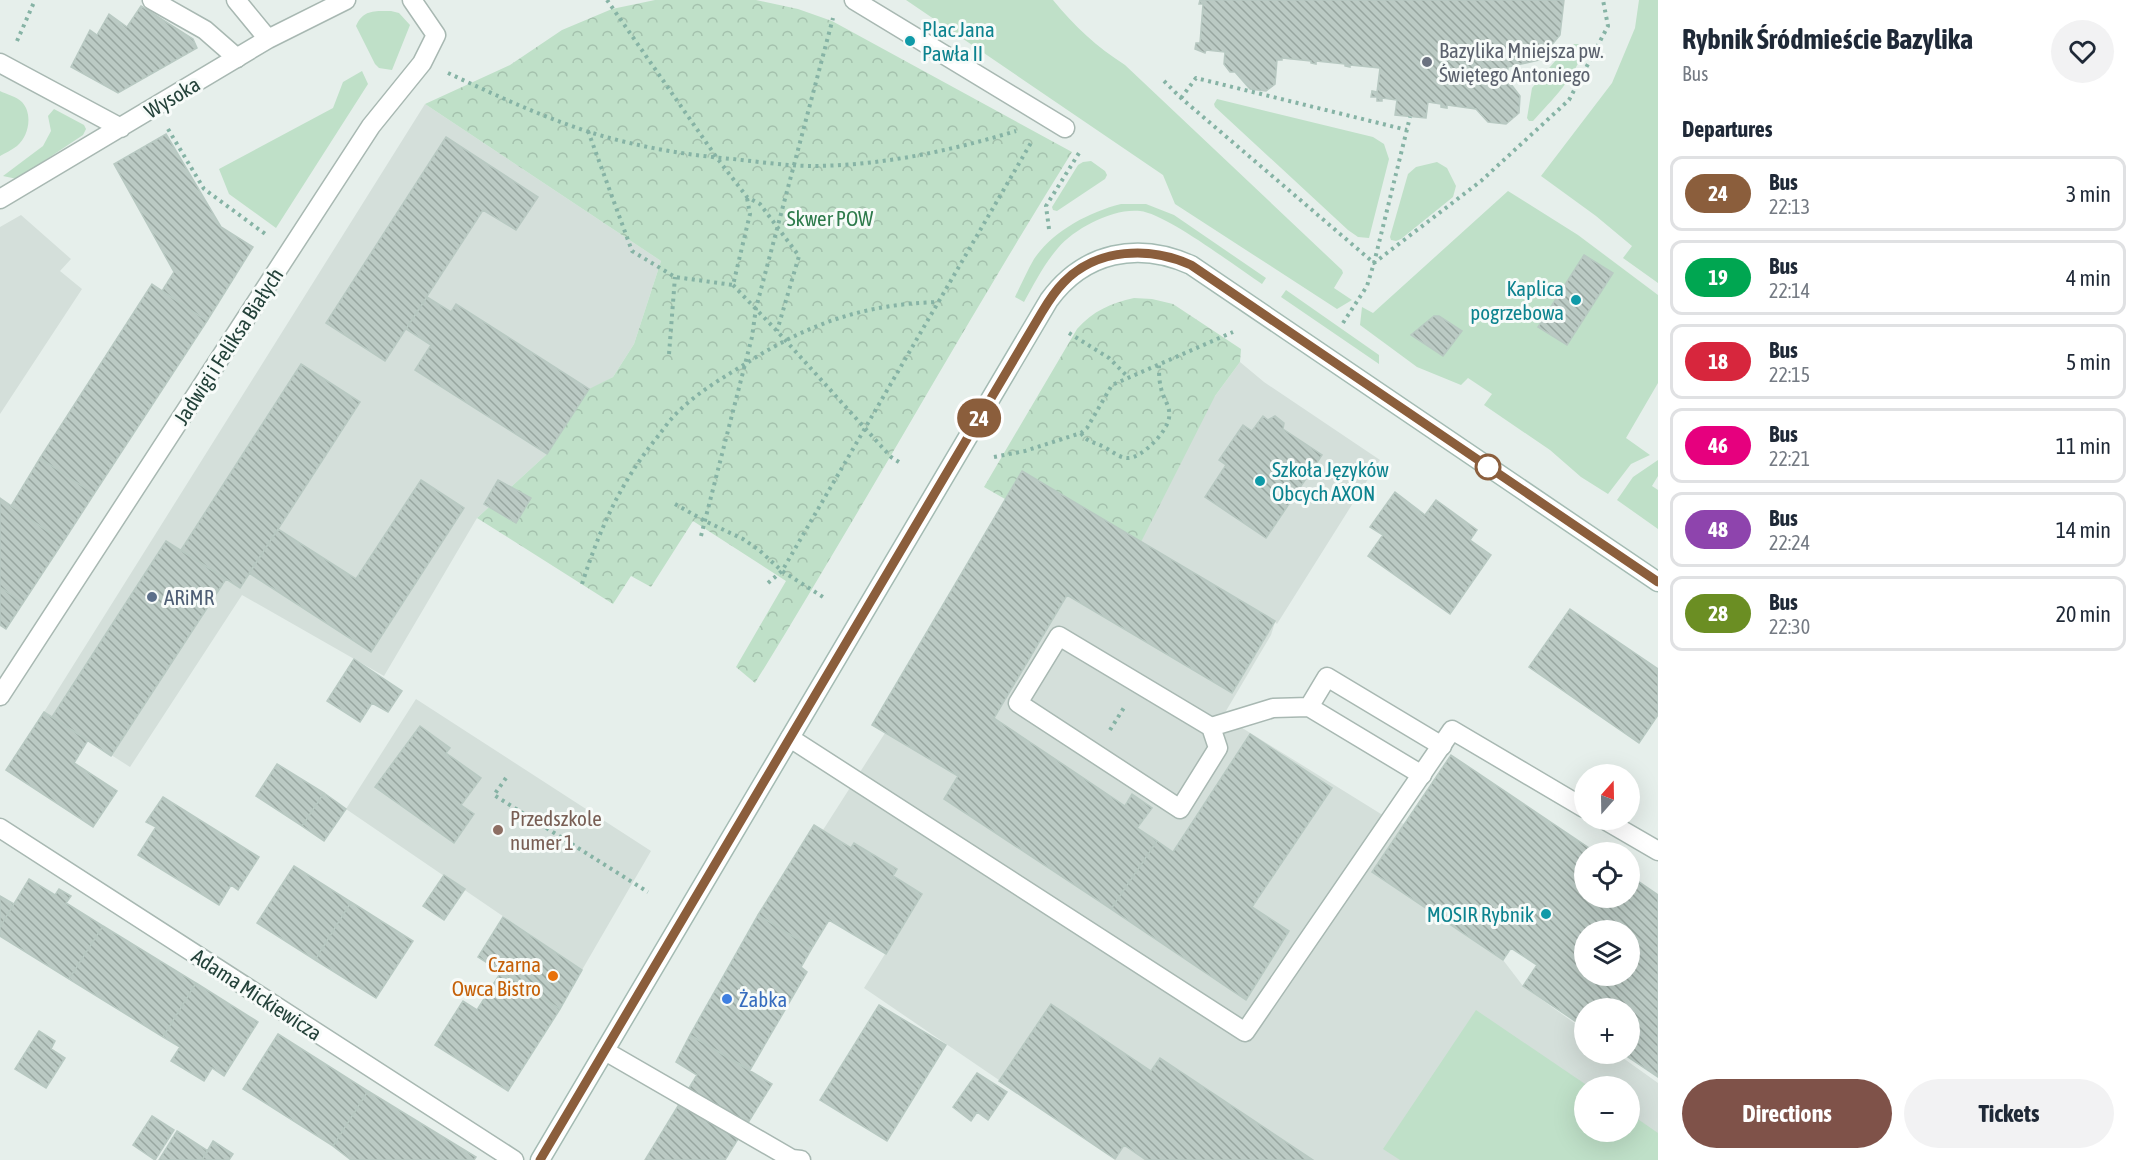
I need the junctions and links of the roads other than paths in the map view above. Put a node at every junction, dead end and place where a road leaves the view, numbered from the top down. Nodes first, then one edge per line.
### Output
1 (152, 0) edge
2 (346, 0) edge
3 (412, 0) edge
4 (854, 0) edge
5 (238, 1) edge
6 (268, 39) junction
7 (237, 58) junction
8 (0, 63) edge
9 (121, 128) junction
10 (1065, 129) dead end
11 (0, 199) edge
12 (1658, 582) edge
13 (0, 696) edge
14 (1309, 707) junction
15 (1211, 727) junction
16 (790, 738) junction
17 (1442, 746) junction
18 (1422, 775) junction
19 (1574, 802) edge
20 (0, 828) edge
21 (1622, 830) edge
22 (1658, 851) edge
23 (605, 1051) junction
24 (514, 1160) edge
25 (540, 1160) edge
26 (801, 1160) edge

1 - 7 street
2 - 6 street, Wysoka
3 - 13 street, Jadwigi i Feliksa Białych
4 - 10 street
5 - 6 street
6 - 7 street, Wysoka
7 - 9 street, Wysoka
8 - 9 street
9 - 11 street, Wysoka
12 - 16 street
14 - 15 street
14 - 17 street
14 - 18 street
15 - 15 street
16 - 18 street
16 - 23 street
17 - 18 street
17 - 19 street
20 - 24 street, Adama Mickiewicza
21 - 22 street
23 - 25 street
23 - 26 street

